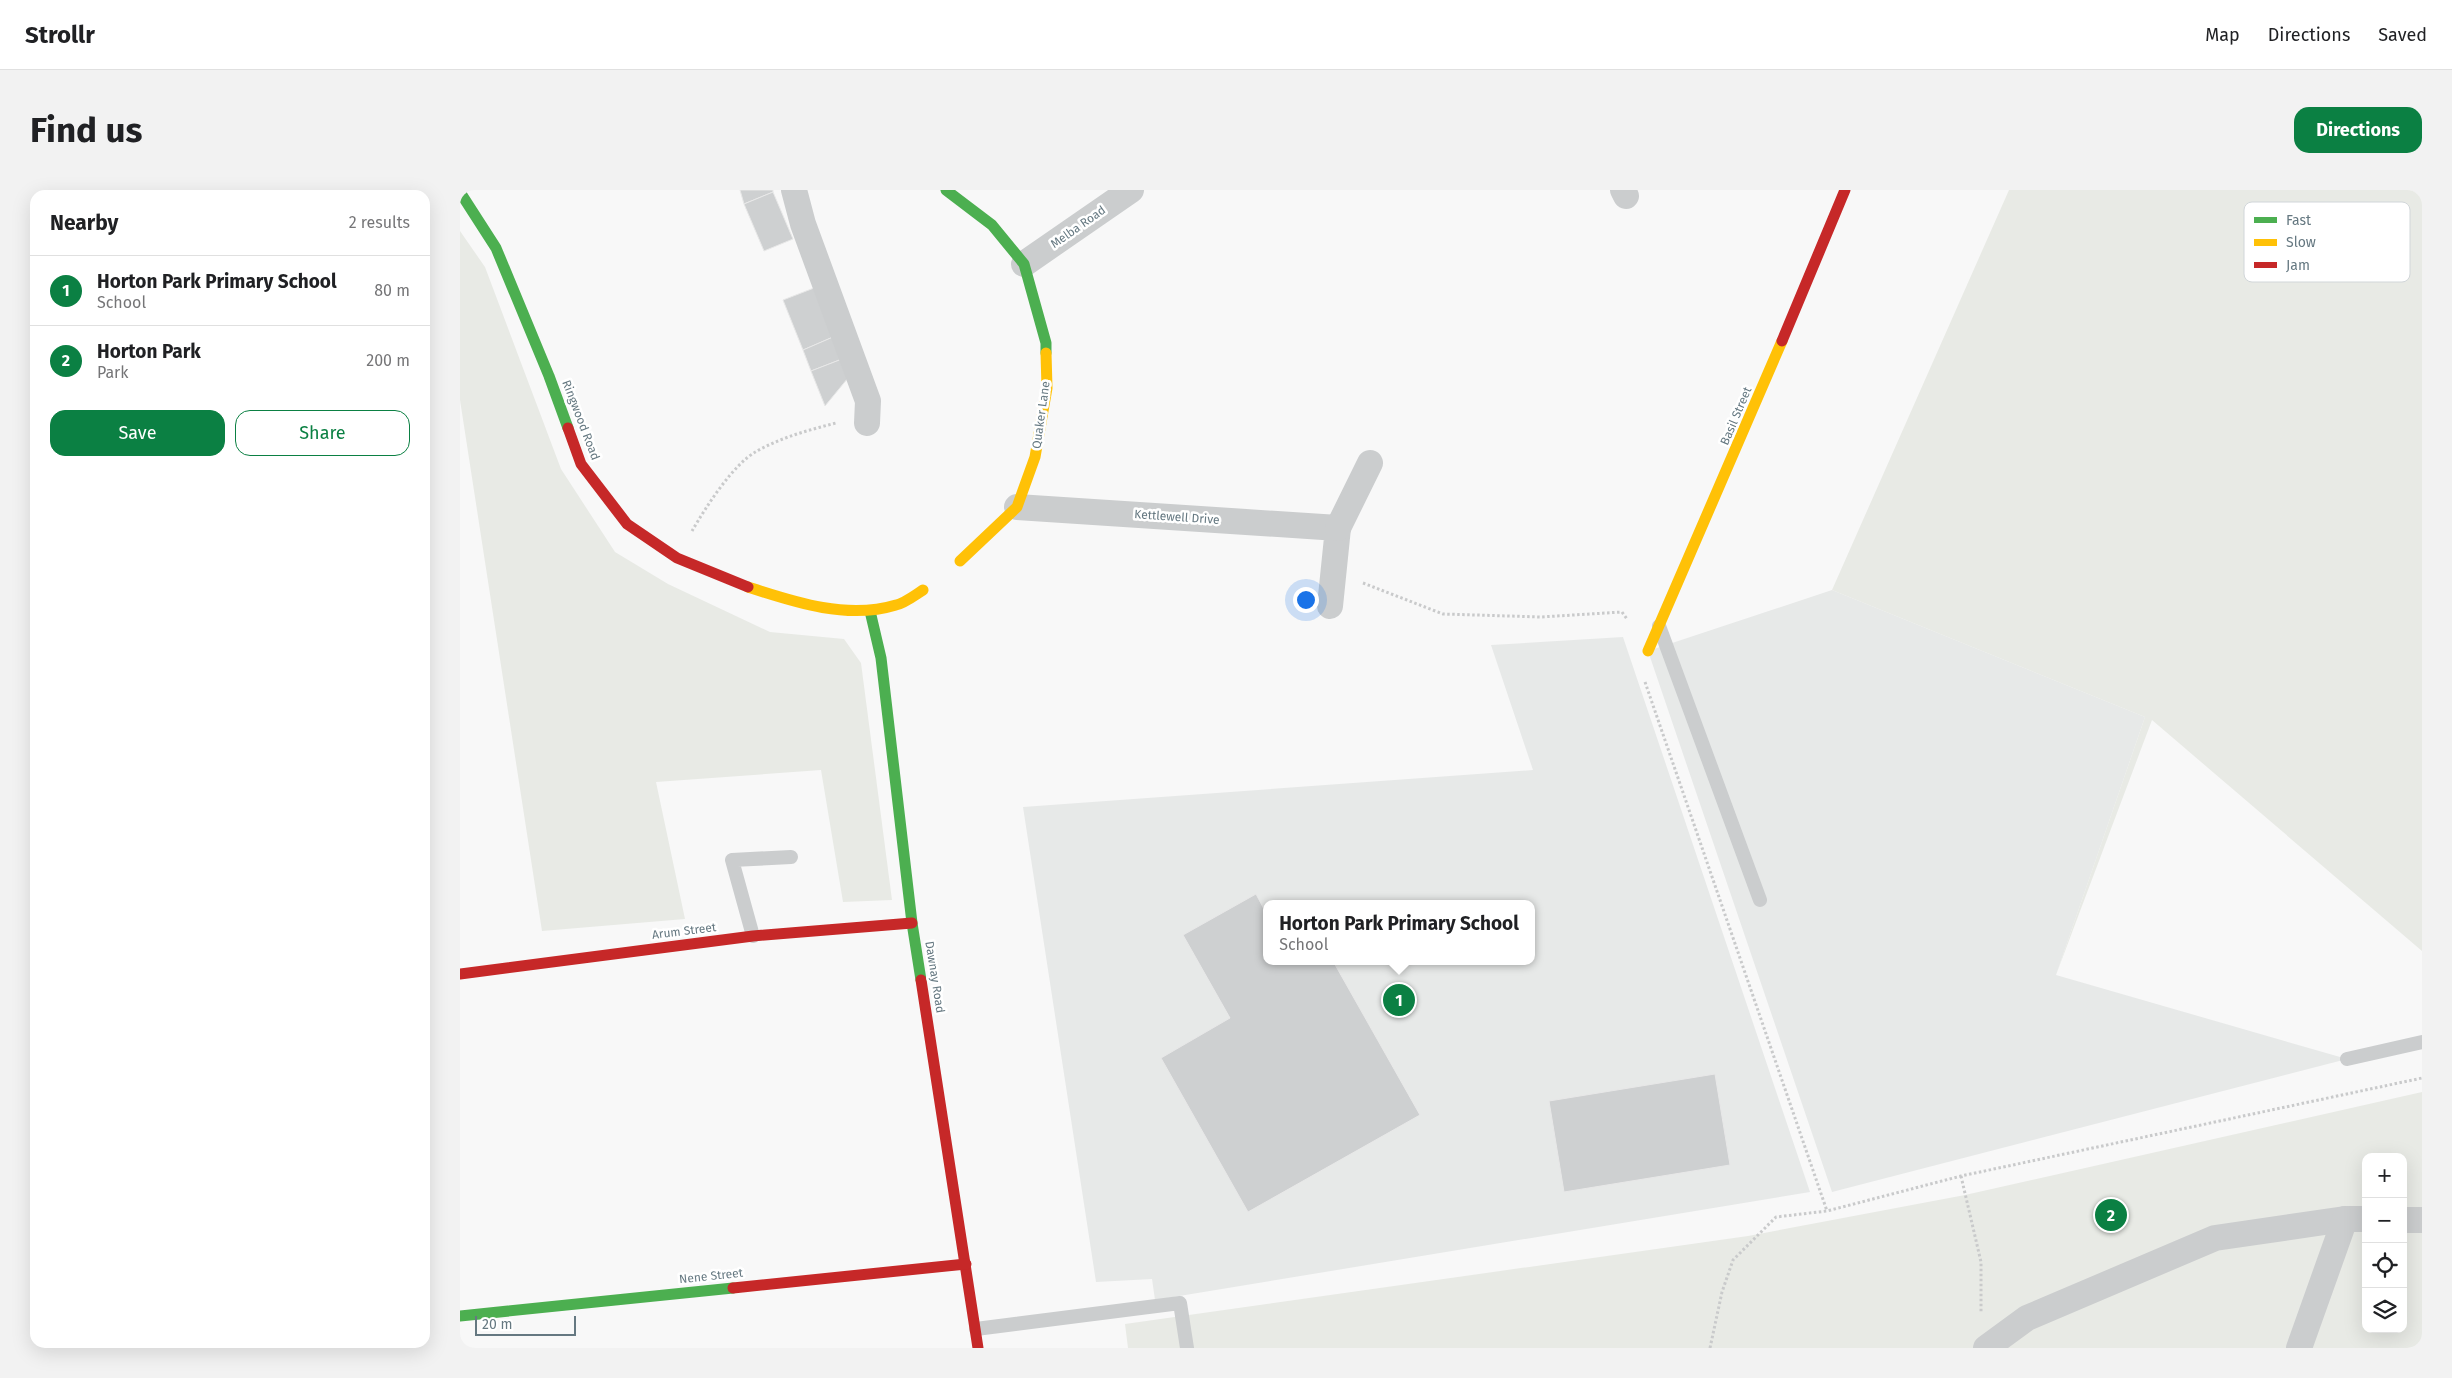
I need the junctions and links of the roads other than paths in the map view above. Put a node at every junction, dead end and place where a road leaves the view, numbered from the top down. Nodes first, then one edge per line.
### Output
1 (794, 190) edge
2 (946, 190) edge
3 (1131, 190) edge
4 (1845, 190) edge
5 (460, 192) edge
6 (1024, 264) junction
7 (867, 424) road end
8 (1370, 463) dead end
9 (1017, 507) junction
10 (1338, 528) junction
11 (960, 561) dead end
12 (923, 590) dead end
13 (1330, 606) dead end
14 (870, 610) junction
15 (1659, 626) junction
16 (1648, 651) road end
17 (791, 856) dead end
18 (1760, 900) dead end
19 (912, 923) junction
20 (753, 936) junction
21 (460, 974) edge
22 (2422, 1042) edge
23 (2347, 1059) dead end
24 (2355, 1219) edge
25 (2407, 1220) edge
26 (2422, 1220) edge
27 (966, 1264) junction
28 (460, 1316) edge
29 (976, 1329) junction
30 (978, 1348) edge
31 (1186, 1348) edge
32 (1986, 1348) edge
33 (2299, 1348) edge

1 - 7 street
2 - 6 street, Quaker Lane
3 - 6 street, Melba Road
4 - 15 street, Basil Street
5 - 14 street, Ringwood Road
6 - 9 street, Quaker Lane
8 - 10 street
9 - 10 street, Kettlewell Drive
9 - 11 street, Quaker Lane
10 - 13 street
12 - 14 street
14 - 19 street, Dawnay Road
15 - 16 street, Basil Street
15 - 18 lane
17 - 20 lane
19 - 20 street, Arum Street
19 - 27 street, Dawnay Road
20 - 21 street, Arum Street
22 - 23 lane
24 - 32 street
24 - 33 street
25 - 26 street
27 - 28 street, Nene Street
27 - 29 street, Dawnay Road
29 - 30 street, Dawnay Road
29 - 31 lane

